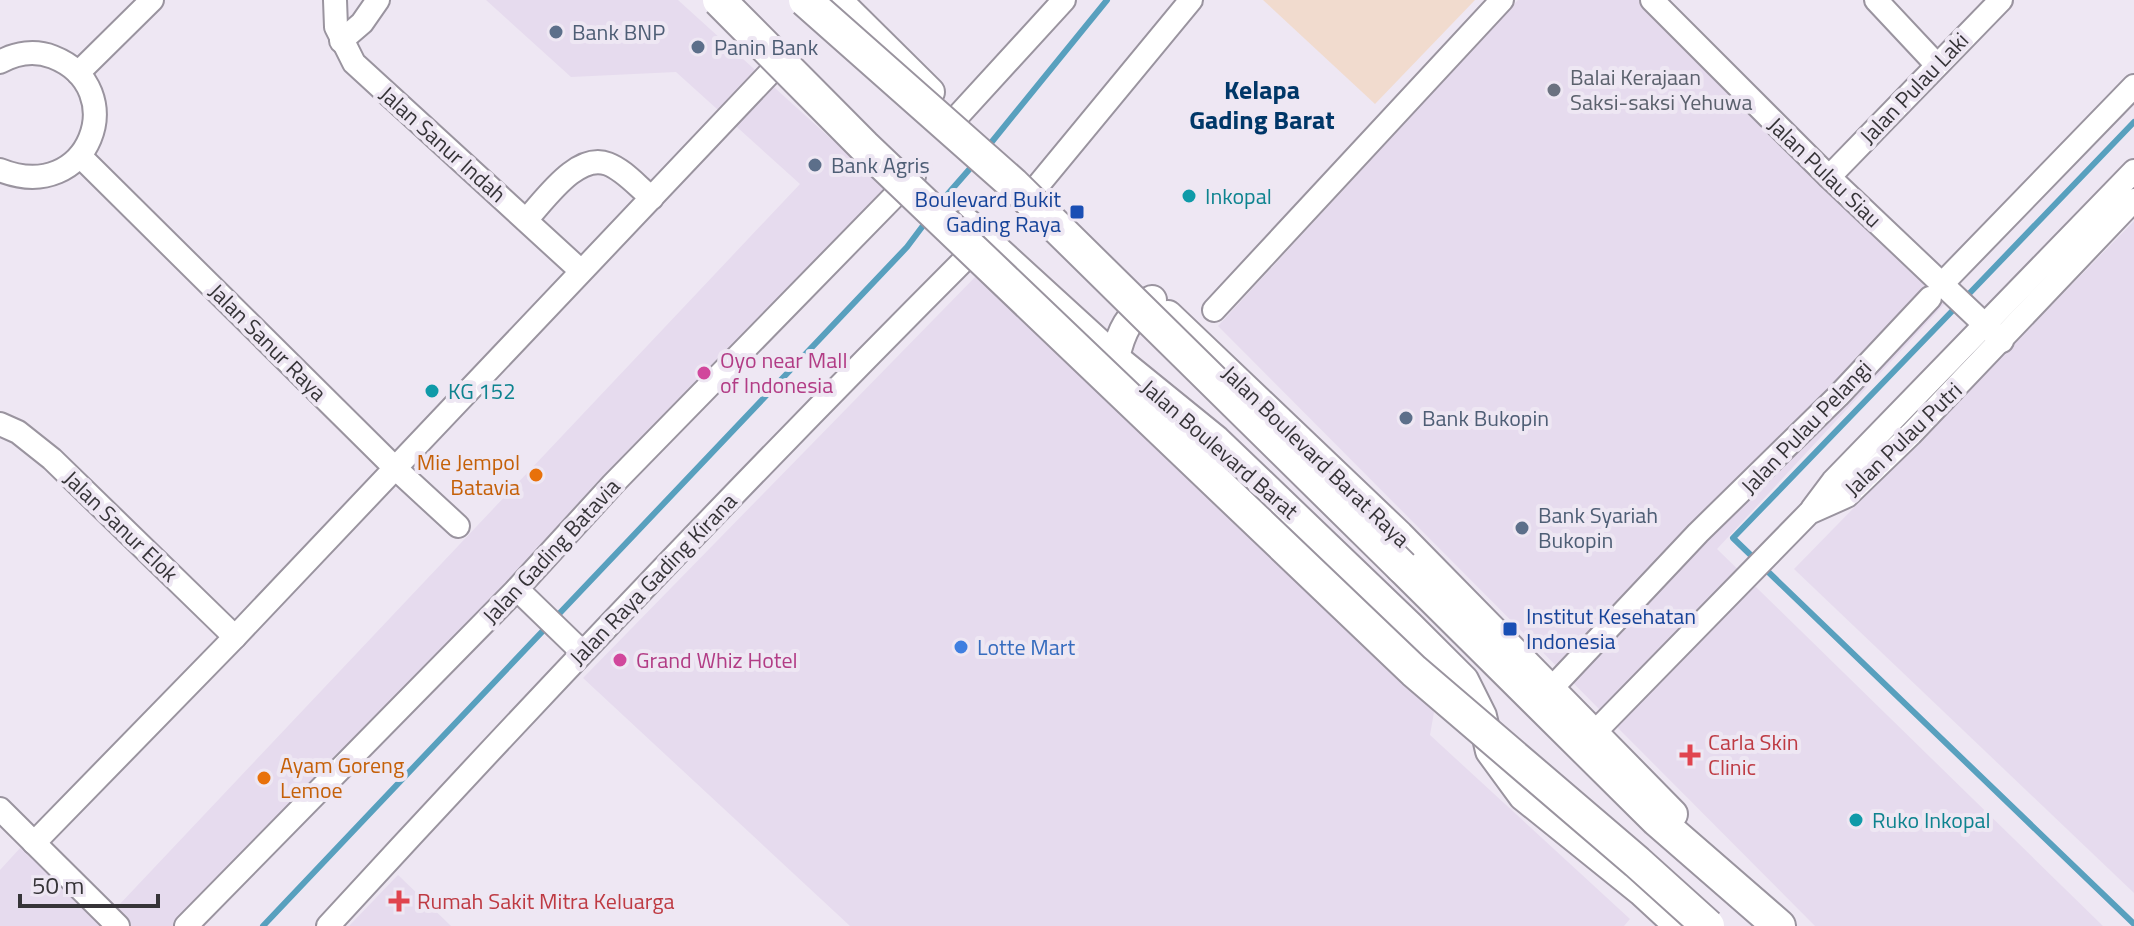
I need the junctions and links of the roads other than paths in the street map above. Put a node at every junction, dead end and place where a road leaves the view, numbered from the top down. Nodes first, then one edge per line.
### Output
1 (152, 0) edge
2 (335, 0) edge
3 (378, 0) edge
4 (720, 0) edge
5 (805, 0) edge
6 (837, 0) edge
7 (1064, 0) edge
8 (1191, 0) edge
9 (1502, 0) edge
10 (1652, 0) edge
11 (1876, 0) edge
12 (2001, 0) edge
13 (341, 41) junction
14 (784, 58) junction
15 (0, 62) edge
16 (1936, 64) junction
17 (78, 73) junction
18 (2134, 86) edge
19 (960, 121) junction
20 (80, 156) junction
21 (0, 170) edge
22 (2134, 172) edge
23 (1829, 177) junction
24 (1026, 181) junction
25 (922, 182) junction
26 (652, 198) junction
27 (2134, 200) edge
28 (526, 220) junction
29 (979, 234) junction
30 (581, 271) junction
31 (1940, 291) junction
32 (1152, 300) junction
33 (1214, 310) dead end
34 (1990, 329) junction
35 (1115, 358) junction
36 (1, 426) edge
37 (394, 467) junction
38 (458, 526) dead end
39 (523, 595) junction
40 (235, 637) junction
41 (581, 651) junction
42 (1551, 689) junction
43 (1594, 733) junction
44 (0, 809) edge
45 (34, 843) junction
46 (118, 926) edge
47 (186, 926) edge
48 (328, 926) edge
49 (1679, 926) edge
50 (1708, 926) edge
51 (1780, 926) edge

1 - 17 street
2 - 13 street, Jalan Sanur Indah
3 - 13 street
4 - 14 main road, Jalan Boulevard Barat
4 - 50 highway, bridge
5 - 51 highway, bridge
6 - 19 main road, Jalan Boulevard Barat Raya
7 - 19 street
8 - 24 street
9 - 33 street
10 - 23 street, Jalan Pulau Siau
11 - 16 street
12 - 16 street, Jalan Pulau Laki
13 - 28 street, Jalan Sanur Indah
14 - 25 main road, Jalan Boulevard Barat
14 - 26 street
15 - 17 street
16 - 23 street, Jalan Pulau Laki
17 - 20 street
18 - 31 street, Jalan Pulau Pelangi
19 - 24 main road, Jalan Boulevard Barat Raya
20 - 21 street
20 - 37 street, Jalan Sanur Raya
22 - 34 street
23 - 31 street, Jalan Pulau Siau
24 - 32 main road, Jalan Boulevard Barat Raya
25 - 29 main road, Jalan Boulevard Barat
25 - 39 street, Jalan Gading Batavia
26 - 28 street
26 - 30 street
27 - 34 street, Jalan Pulau Putri
28 - 30 street, Jalan Sanur Indah
29 - 35 main road, Jalan Boulevard Barat
29 - 41 street, Jalan Raya Gading Kirana
30 - 37 street
31 - 34 street, Jalan Pulau Siau
31 - 42 street, Jalan Pulau Pelangi
32 - 35 main road
32 - 42 main road, Jalan Boulevard Barat Raya
34 - 43 street, Jalan Pulau Putri
35 - 49 main road, Jalan Boulevard Barat
36 - 40 street, Jalan Sanur Elok
37 - 38 street, Jalan Sanur Raya
37 - 40 street
39 - 41 street
39 - 47 street, Jalan Gading Batavia
40 - 45 street
41 - 48 street, Jalan Raya Gading Kirana
42 - 43 main road, Jalan Boulevard Barat Raya
43 - 51 main road, Jalan Boulevard Barat Raya
44 - 45 street
45 - 46 street

